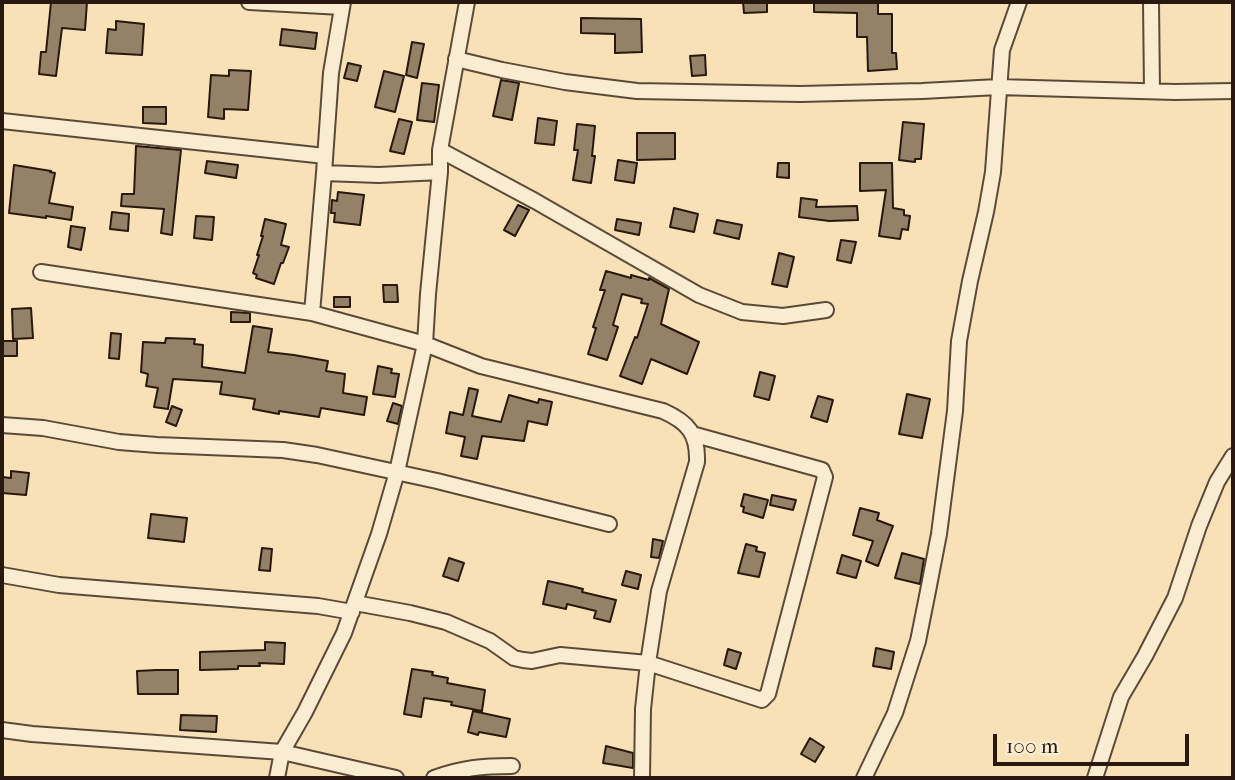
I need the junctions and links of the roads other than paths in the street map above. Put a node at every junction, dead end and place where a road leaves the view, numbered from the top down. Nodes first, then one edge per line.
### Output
1 (249, 2) edge
2 (467, 2) edge
3 (1019, 2) edge
4 (1151, 2) edge
5 (342, 5) edge
6 (456, 59) junction
7 (998, 87) junction
8 (1233, 91) edge
9 (1152, 92) junction
10 (2, 121) edge
11 (440, 150) junction
12 (325, 156) junction
13 (440, 172) junction
14 (324, 173) junction
15 (41, 272) dead end
16 (826, 310) dead end
17 (312, 313) junction
18 (425, 344) junction
19 (2, 425) edge
20 (692, 434) junction
21 (1233, 456) edge
22 (397, 472) junction
23 (608, 524) dead end
24 (2, 575) edge
25 (353, 608) junction
26 (648, 663) junction
27 (2, 730) edge
28 (282, 752) junction
29 (512, 766) dead end
30 (277, 778) edge
31 (396, 778) edge
32 (434, 778) edge
33 (642, 778) edge
34 (864, 778) edge
35 (1095, 778) edge

1 - 5 street
2 - 6 street
3 - 7 street
4 - 9 street
5 - 12 street
6 - 7 street
6 - 11 street
7 - 9 street
7 - 34 street
8 - 9 street
10 - 12 street
11 - 13 street
11 - 16 street
12 - 14 street
13 - 14 street
13 - 18 street
14 - 17 street
15 - 17 street
17 - 18 street
18 - 20 street
18 - 22 street
19 - 22 street
20 - 26 street
20 - 26 street
21 - 35 street
22 - 23 street
22 - 25 street
24 - 25 street
25 - 26 street
25 - 28 street
26 - 33 street
27 - 28 street
28 - 30 street
28 - 31 street
29 - 32 street

